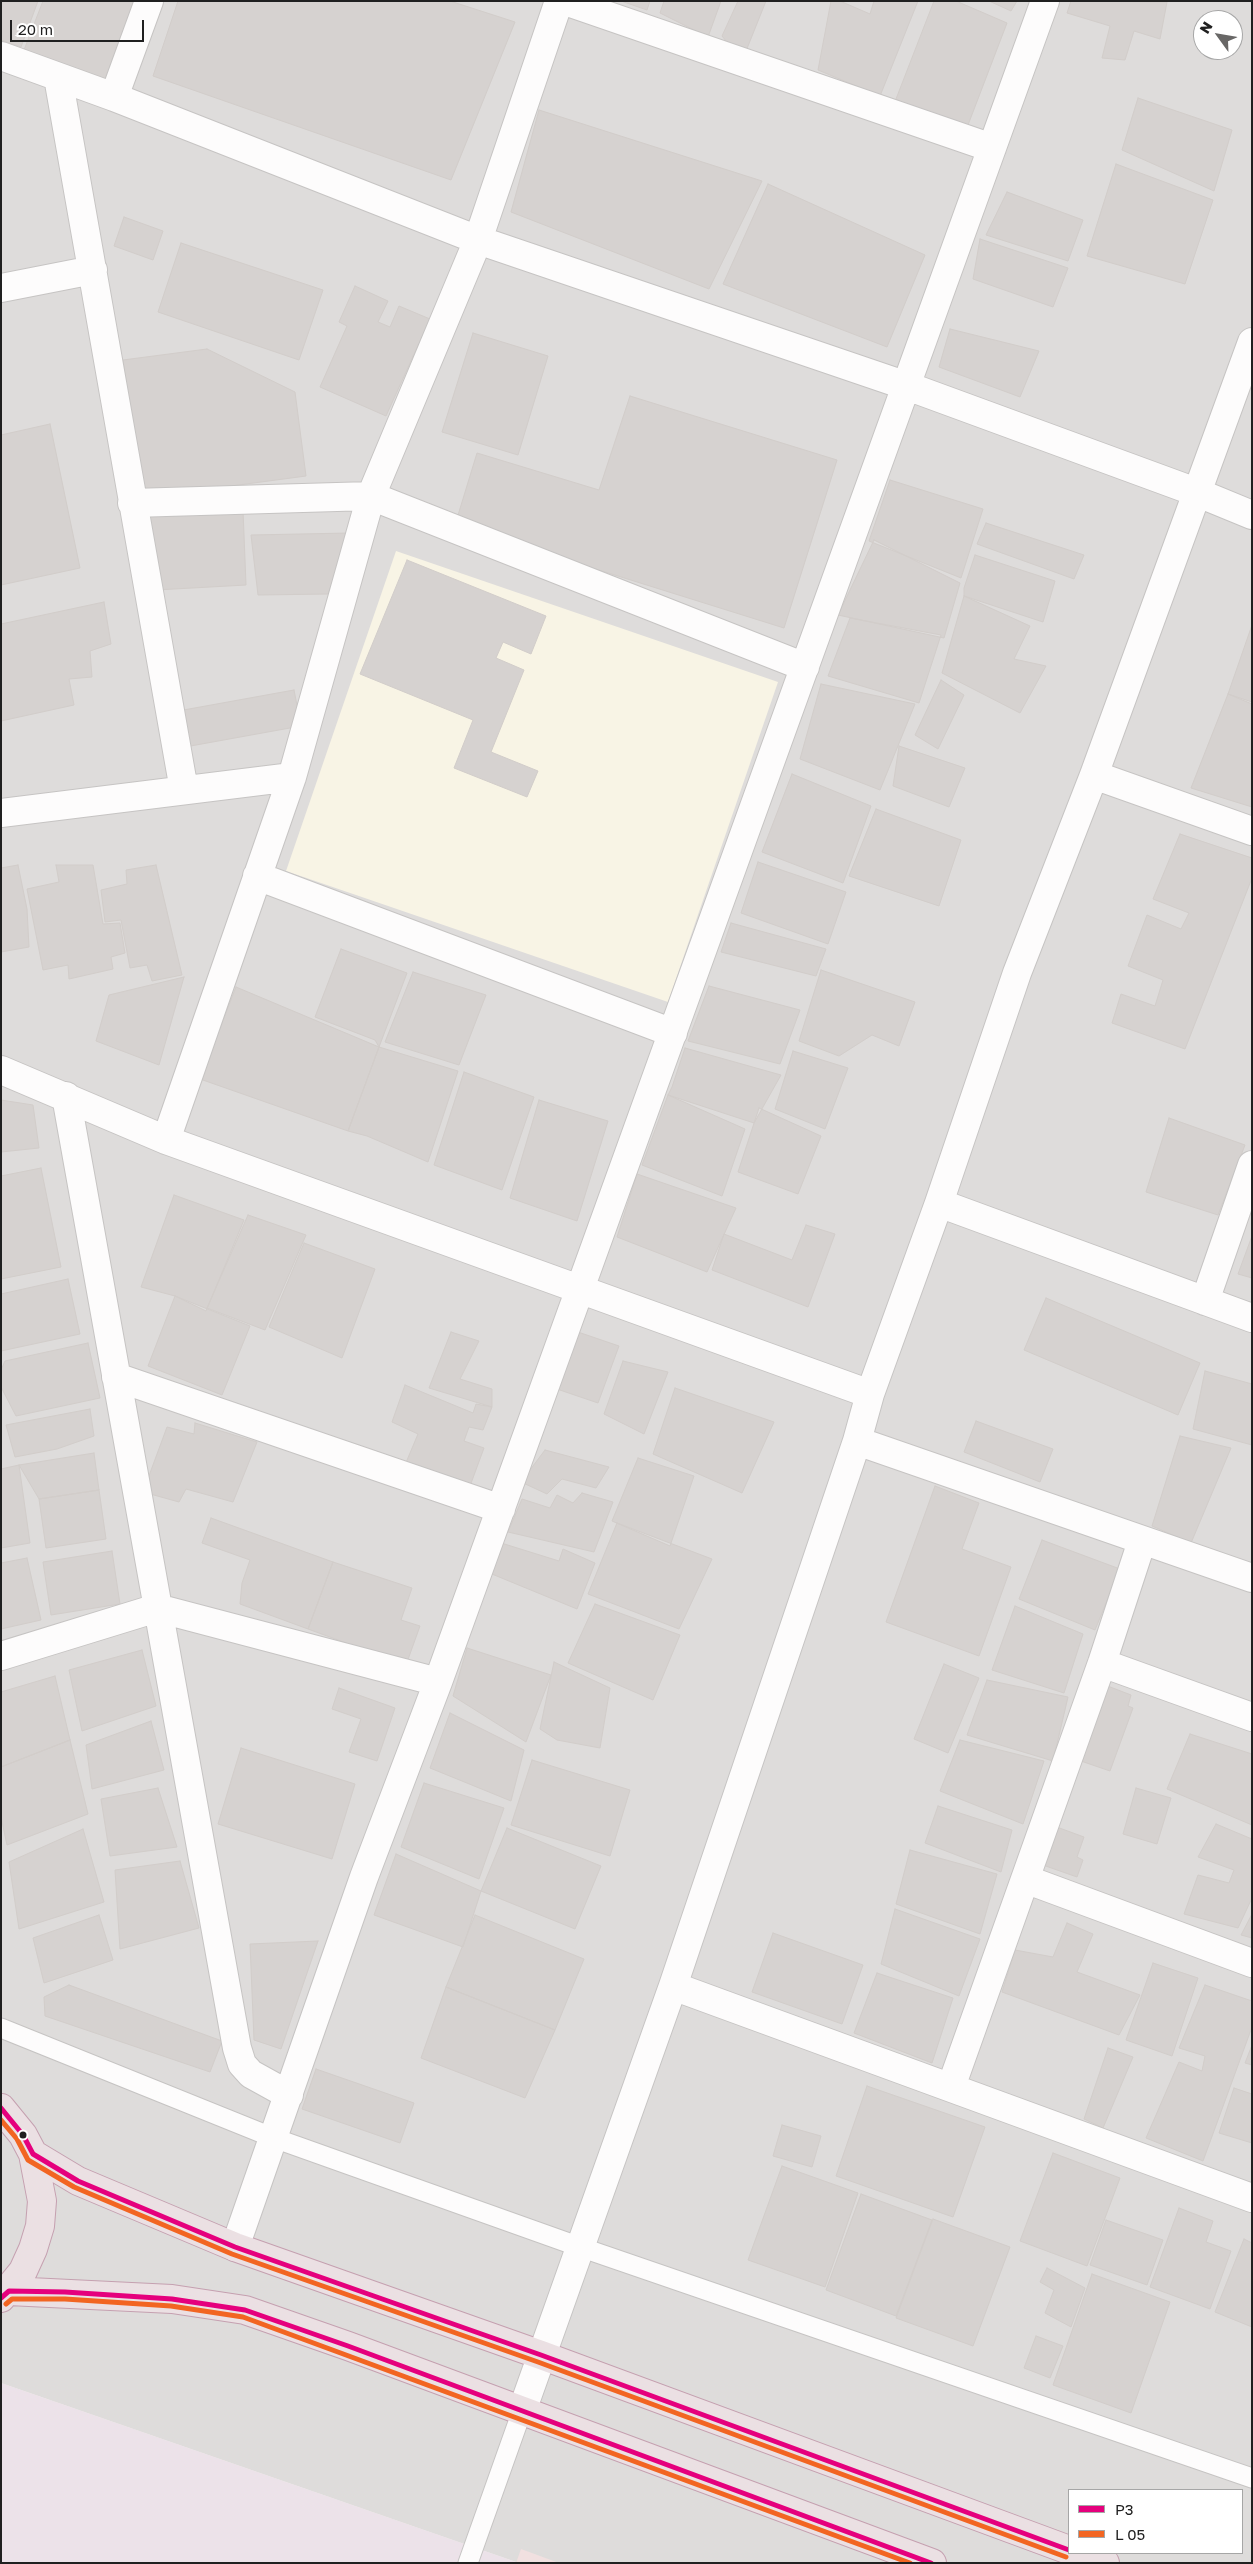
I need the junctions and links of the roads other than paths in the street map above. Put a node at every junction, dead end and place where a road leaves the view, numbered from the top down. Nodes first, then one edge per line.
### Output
1 (149, 1) edge
2 (559, 1) edge
3 (565, 1) edge
4 (1045, 1) edge
5 (1, 56) edge
6 (58, 77) junction
7 (114, 97) junction
8 (992, 148) junction
9 (478, 240) junction
10 (93, 270) junction
11 (1, 288) edge
12 (1252, 342) edge
13 (907, 386) junction
14 (1196, 492) junction
15 (371, 496) junction
16 (132, 503) junction
17 (1252, 515) edge
18 (805, 666) junction
19 (1094, 775) junction
20 (292, 777) junction
21 (184, 790) junction
22 (1, 813) edge
23 (1252, 831) edge
24 (257, 876) junction
25 (672, 1033) junction
26 (1, 1070) edge
27 (66, 1096) junction
28 (166, 1140) junction
29 (1252, 1165) edge
30 (939, 1203) junction
31 (580, 1290) junction
32 (1205, 1301) junction
33 (1252, 1318) edge
34 (116, 1377) junction
35 (870, 1394) junction
36 (857, 1441) junction
37 (501, 1509) junction
38 (1142, 1540) junction
39 (1252, 1578) edge
40 (157, 1608) junction
41 (1, 1656) edge
42 (1102, 1663) junction
43 (438, 1682) junction
44 (1252, 1717) edge
45 (1025, 1879) junction
46 (1252, 1963) edge
47 (673, 1986) junction
48 (1, 2028) edge
49 (951, 2087) junction
50 (289, 2095) junction
51 (1, 2108) edge
52 (274, 2138) junction
53 (33, 2154) junction
54 (1252, 2198) edge
55 (235, 2247) junction
56 (580, 2247) junction
57 (5, 2294) edge
58 (542, 2356) junction
59 (522, 2411) junction
60 (1252, 2478) edge
61 (1068, 2550) edge
62 (1081, 2554) edge
63 (468, 2563) edge
64 (932, 2563) edge
65 (1105, 2563) edge

1 - 7 street
2 - 9 street
3 - 8 street
4 - 8 street
5 - 6 street
6 - 7 street
6 - 10 street
7 - 9 street
8 - 13 street
9 - 13 street
9 - 15 street
10 - 11 street
10 - 16 street
12 - 14 street
13 - 14 street
13 - 18 street
14 - 17 street
14 - 19 street
15 - 16 street
15 - 18 street
15 - 20 street
16 - 21 street
18 - 25 street
19 - 23 street
19 - 30 street
20 - 21 street
20 - 24 street
21 - 22 street
24 - 25 street
24 - 28 street
25 - 31 street
26 - 27 street
27 - 28 street
27 - 34 street
28 - 31 street
29 - 32 street
30 - 32 street
30 - 35 street
31 - 35 street
31 - 37 street
32 - 33 street
34 - 37 street
34 - 40 street
35 - 36 street
36 - 38 street
36 - 47 street
37 - 43 street
38 - 39 street
38 - 42 street
40 - 41 street
40 - 43 street
40 - 50 street
42 - 44 street
42 - 45 street
43 - 50 street
45 - 46 street
45 - 49 street
47 - 49 street
47 - 56 street
48 - 52 lane
49 - 54 street
50 - 52 street
51 - 53 highway
52 - 55 street
52 - 56 lane
53 - 55 highway
53 - 57 highway
55 - 58 highway
56 - 58 street
56 - 60 lane
57 - 59 highway
58 - 59 street
58 - 61 highway
59 - 63 lane
59 - 64 highway
62 - 65 highway

